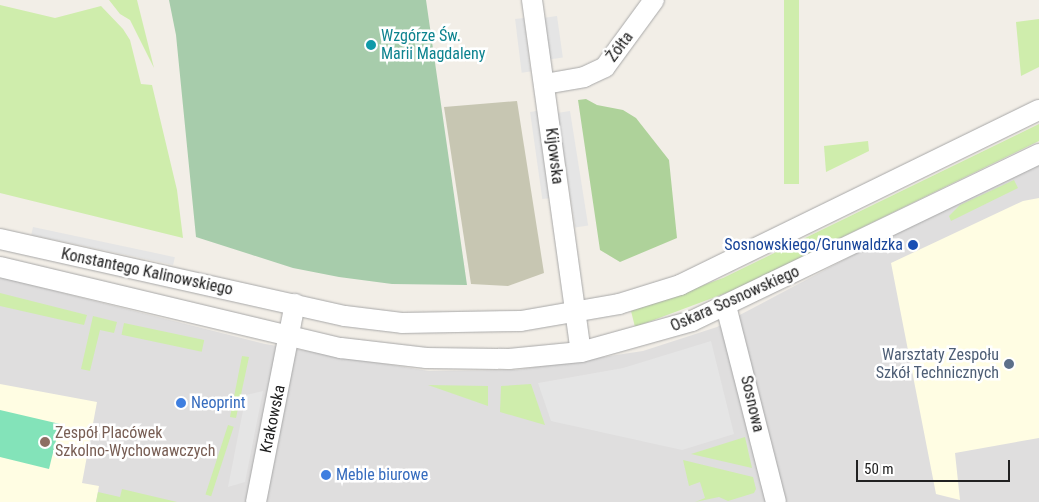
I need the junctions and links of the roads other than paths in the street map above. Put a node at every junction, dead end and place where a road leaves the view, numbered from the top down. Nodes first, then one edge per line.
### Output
1 (532, 0) edge
2 (654, 0) edge
3 (545, 84) junction
4 (1039, 110) edge
5 (1039, 154) edge
6 (0, 239) edge
7 (0, 267) edge
8 (295, 304) junction
9 (726, 306) junction
10 (574, 313) junction
11 (289, 336) junction
12 (581, 352) junction
13 (256, 502) edge
14 (776, 502) edge

1 - 3 street, Kijowska
2 - 3 street, Żółta
3 - 10 street, Kijowska
4 - 10 street
5 - 9 street, Oskara Sosnowskiego
6 - 8 street, Konstantego Kalinowskiego
7 - 11 street, Konstantego Kalinowskiego
8 - 10 street
8 - 11 street, Krakowska
9 - 12 street, Oskara Sosnowskiego
9 - 14 street, Sosnowa
10 - 12 street, Kijowska
11 - 12 street, Oskara Sosnowskiego
11 - 13 street, Krakowska

